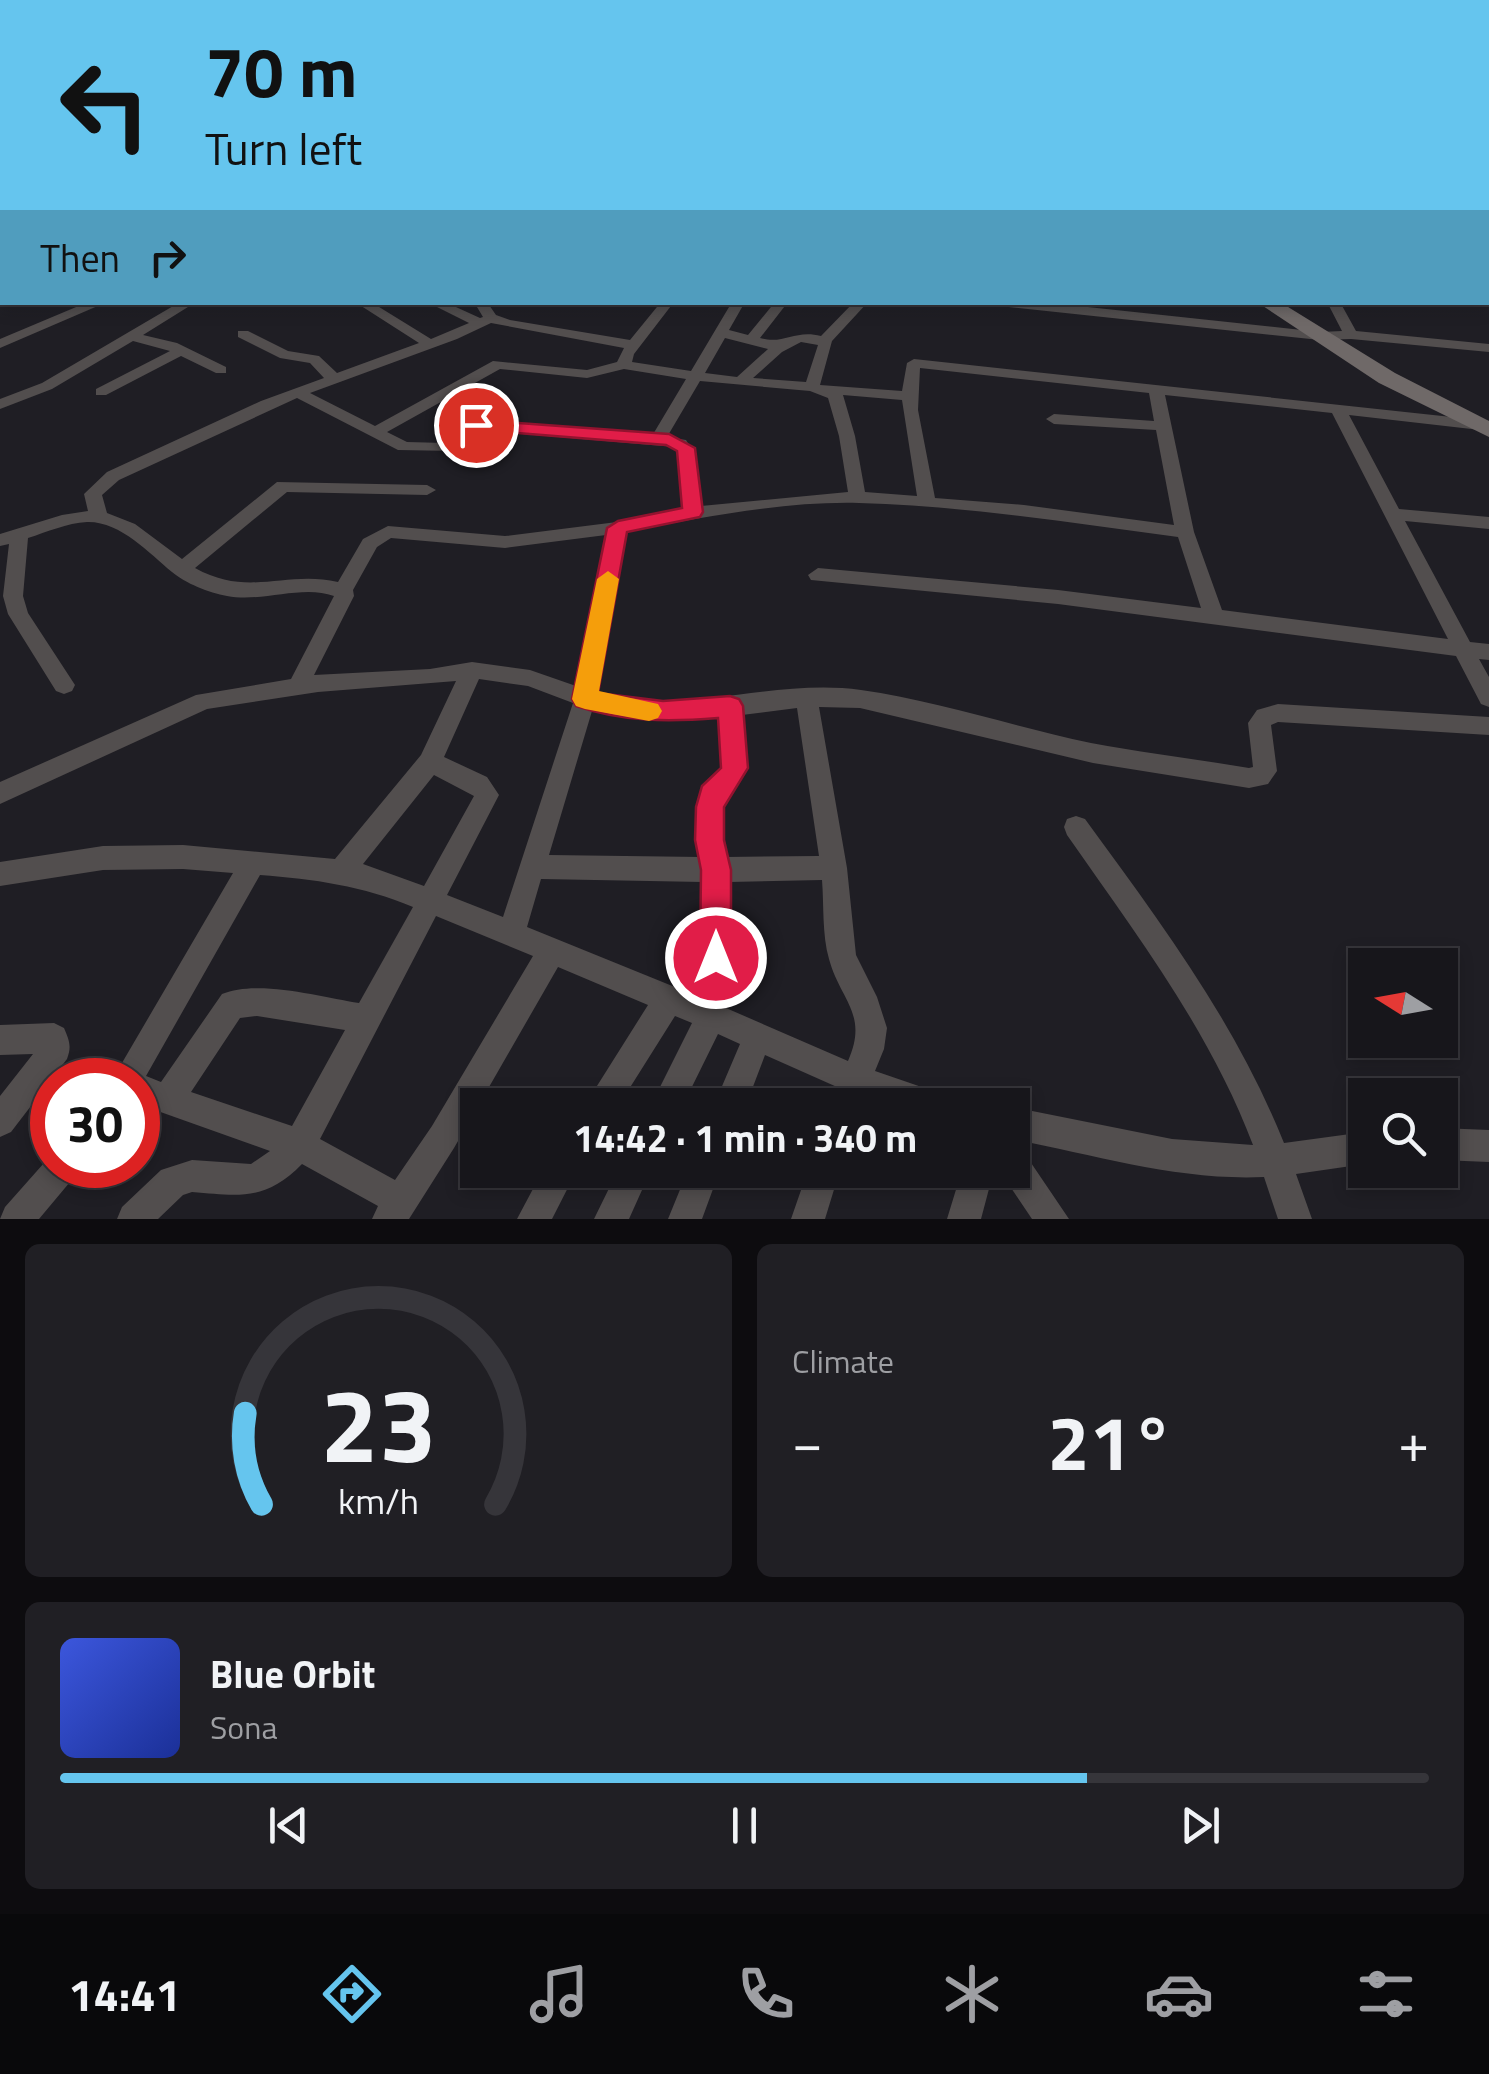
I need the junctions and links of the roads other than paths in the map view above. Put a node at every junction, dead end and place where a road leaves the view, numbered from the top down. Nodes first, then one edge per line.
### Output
1 (93, 305) edge
2 (185, 305) edge
3 (366, 305) edge
4 (441, 305) edge
5 (481, 305) edge
6 (666, 305) edge
7 (737, 305) edge
8 (780, 305) edge
9 (859, 305) edge
10 (1026, 305) edge
11 (1271, 305) edge
12 (1334, 305) edge
13 (486, 320) junction
14 (723, 333) junction
15 (242, 334) dead end
16 (1351, 335) junction
17 (129, 336) junction
18 (1320, 336) junction
19 (751, 340) junction
20 (824, 341) junction
21 (0, 344) edge
22 (428, 344) junction
23 (633, 345) junction
24 (780, 348) junction
25 (1489, 348) edge
26 (182, 350) junction
27 (624, 365) junction
28 (221, 370) dead end
29 (697, 376) junction
30 (332, 378) junction
31 (740, 382) junction
32 (818, 388) junction
33 (1156, 390) junction
34 (101, 392) dead end
35 (298, 392) junction
36 (909, 396) junction
37 (0, 404) edge
38 (1338, 410) junction
39 (1054, 419) dead end
40 (1164, 426) junction
41 (1486, 427) edge
42 (377, 431) junction
43 (658, 439) junction
44 (427, 490) dead end
45 (857, 497) junction
46 (927, 502) junction
47 (693, 512) junction
48 (1394, 514) junction
49 (99, 516) junction
50 (1489, 523) edge
51 (618, 528) junction
52 (1186, 532) junction
53 (9, 537) edge
54 (180, 570) junction
55 (818, 575) dead end
56 (342, 590) junction
57 (1216, 619) junction
58 (1462, 649) junction
59 (1489, 652) edge
60 (472, 670) junction
61 (64, 685) dead end
62 (298, 686) junction
63 (806, 698) junction
64 (1489, 698) edge
65 (585, 699) junction
66 (730, 706) junction
67 (1489, 726) edge
68 (430, 762) junction
69 (0, 793) edge
70 (1076, 827) dead end
71 (254, 862) junction
72 (533, 866) junction
73 (834, 868) junction
74 (716, 870) junction
75 (340, 872) junction
76 (0, 874) edge
77 (432, 900) junction
78 (511, 934) junction
79 (552, 950) junction
80 (668, 1000) junction
81 (711, 1016) junction
82 (366, 1019) junction
83 (757, 1038) junction
84 (0, 1040) edge
85 (140, 1058) edge
86 (612, 1088) edge
87 (675, 1088) edge
88 (737, 1088) edge
89 (842, 1088) edge
90 (851, 1088) edge
91 (160, 1097) edge
92 (168, 1100) junction
93 (0, 1121) edge
94 (1030, 1127) edge
95 (299, 1144) junction
96 (1458, 1148) edge
97 (1348, 1150) edge
98 (1486, 1153) edge
99 (1276, 1160) junction
100 (44, 1188) edge
101 (551, 1188) edge
102 (626, 1188) edge
103 (697, 1188) edge
104 (818, 1188) edge
105 (973, 1188) edge
106 (1030, 1188) edge
107 (395, 1210) edge
108 (17, 1219) edge
109 (134, 1219) edge
110 (534, 1219) edge
111 (611, 1219) edge
112 (684, 1219) edge
113 (808, 1219) edge
114 (964, 1219) edge
115 (1052, 1219) edge
116 (1295, 1219) edge

1 - 21 street
2 - 17 street
3 - 22 street
4 - 13 street
5 - 13 street
6 - 23 street
7 - 14 street
8 - 19 street
9 - 20 street
10 - 18 street
11 - 18 street
12 - 16 street
13 - 22 street
13 - 23 street
14 - 19 street
14 - 29 street
15 - 30 street
16 - 18 street
16 - 25 street
17 - 26 street
17 - 37 street
18 - 41 street
19 - 24 street
20 - 24 street
20 - 32 street
22 - 30 street
23 - 27 street
24 - 31 street
26 - 28 street
26 - 34 street
27 - 29 street
27 - 42 street
29 - 31 street
29 - 43 street
30 - 35 street
31 - 32 street
32 - 36 street
32 - 45 street
33 - 36 street
33 - 38 street
33 - 40 street
35 - 42 street
35 - 49 street
36 - 46 street
38 - 41 street
38 - 48 street
39 - 40 street
40 - 52 street
42 - 43 street
43 - 47 street
44 - 54 street
45 - 46 street
45 - 47 street
46 - 52 street
47 - 51 street
48 - 50 street
48 - 58 street
49 - 53 street
49 - 54 street
51 - 56 street
51 - 65 street
52 - 57 street
53 - 61 street
54 - 56 street
55 - 57 street
56 - 62 street
57 - 58 street
58 - 59 street
58 - 64 street
60 - 62 street
60 - 65 street
60 - 68 street
62 - 69 street
63 - 66 street
63 - 67 street
63 - 73 street
65 - 66 street
65 - 72 street
66 - 74 street
68 - 75 street
68 - 77 street
70 - 99 street
71 - 75 street
71 - 76 street
71 - 85 street
72 - 74 street
72 - 78 street
73 - 74 street
73 - 90 street
74 - 81 street
75 - 77 street
77 - 78 street
77 - 82 street
78 - 79 street
79 - 80 street
79 - 107 street
80 - 81 street
80 - 86 street
81 - 83 street
81 - 87 street
82 - 92 street
82 - 95 street
83 - 88 street
83 - 89 street
84 - 93 street
91 - 92 street
92 - 95 street
94 - 99 street
95 - 107 street
95 - 109 street
96 - 98 street
97 - 99 street
99 - 116 street
100 - 108 street
101 - 110 street
102 - 111 street
103 - 112 street
104 - 113 street
105 - 114 street
106 - 115 street

